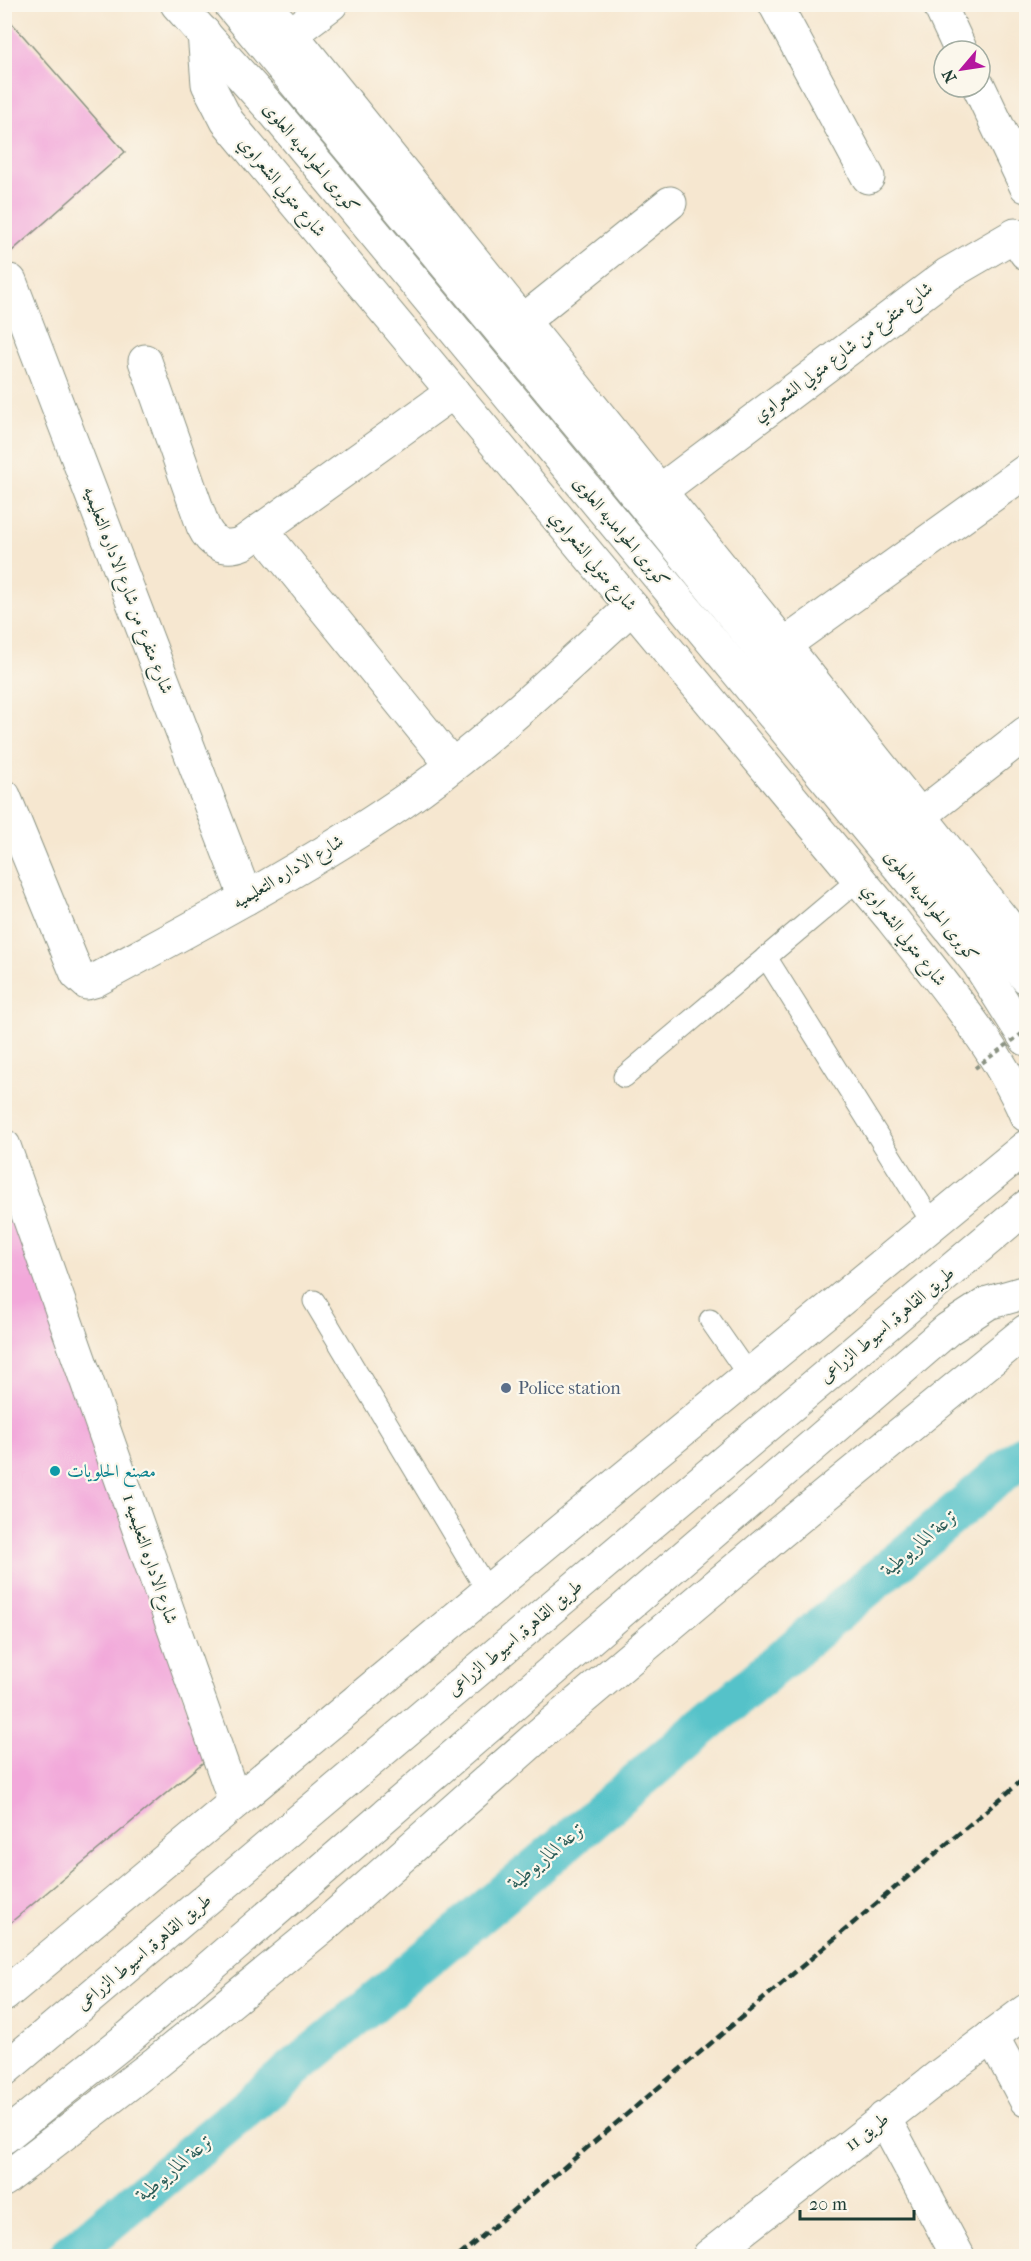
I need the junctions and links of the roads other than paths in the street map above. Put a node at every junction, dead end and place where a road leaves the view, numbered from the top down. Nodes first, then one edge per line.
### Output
1 (177, 4) edge
2 (230, 4) edge
3 (258, 4) edge
4 (331, 4) edge
5 (775, 4) edge
6 (939, 4) edge
7 (204, 33) junction
8 (291, 34) junction
9 (955, 39) edge
10 (985, 99) edge
11 (868, 177) dead end
12 (1026, 186) edge
13 (670, 204) dead end
14 (1026, 253) edge
15 (10, 281) dead end
16 (523, 321) junction
17 (145, 361) dead end
18 (453, 392) junction
19 (1026, 471) edge
20 (660, 491) junction
21 (261, 530) junction
22 (632, 608) junction
23 (784, 645) junction
24 (1026, 733) edge
25 (452, 765) junction
26 (4, 796) edge
27 (921, 815) junction
28 (859, 879) junction
29 (246, 898) junction
30 (1026, 949) edge
31 (766, 957) junction
32 (1026, 976) edge
33 (1025, 1036) edge
34 (624, 1077) dead end
35 (1026, 1115) edge
36 (4, 1146) edge
37 (1026, 1147) edge
38 (1026, 1207) edge
39 (933, 1224) junction
40 (1026, 1292) edge
41 (314, 1301) dead end
42 (710, 1320) dead end
43 (1026, 1331) edge
44 (748, 1376) junction
45 (488, 1592) junction
46 (235, 1802) junction
47 (4, 1995) edge
48 (1026, 2011) edge
49 (992, 2036) junction
50 (4, 2070) edge
51 (1026, 2100) edge
52 (884, 2118) junction
53 (4, 2137) edge
54 (4, 2180) edge
55 (709, 2256) edge
56 (958, 2256) edge

1 - 7 main road
2 - 32 main road, كوبرى الحوامديه العلوى
3 - 8 main road
4 - 8 main road
5 - 11 main road
6 - 9 main road
7 - 18 main road, شارع متولي الشعراوي
7 - 33 main road, كوبرى الحوامديه العلوى
8 - 16 main road
10 - 12 main road
13 - 16 main road
14 - 20 main road, شارع متفرع من شارع متولي الشعراوي
15 - 29 main road, شارع متفرع من شارع الاداره التعليميه
16 - 20 main road
17 - 21 main road
18 - 21 main road
18 - 22 main road, شارع متولي الشعراوي
19 - 23 main road
20 - 23 main road
21 - 25 main road
22 - 25 main road, شارع الاداره التعليميه
22 - 28 main road, شارع متولي الشعراوي
23 - 27 main road
24 - 27 main road
25 - 29 main road, شارع الاداره التعليميه
26 - 29 main road, شارع الاداره التعليميه
27 - 30 main road
28 - 31 lane
28 - 35 main road, شارع متولي الشعراوي
31 - 34 lane
31 - 39 lane
36 - 46 main road, شارع الاداره التعليميه 1
37 - 39 main road
38 - 50 main road, طريق القاهرة, اسيوط الزراعى
39 - 44 main road
40 - 53 main road
41 - 45 lane
42 - 44 lane
43 - 54 main road
44 - 45 main road
45 - 46 main road
46 - 47 main road
48 - 49 main road, طريق 11
49 - 51 main road
49 - 52 main road, طريق 11
52 - 55 main road, طريق 11
52 - 56 main road

